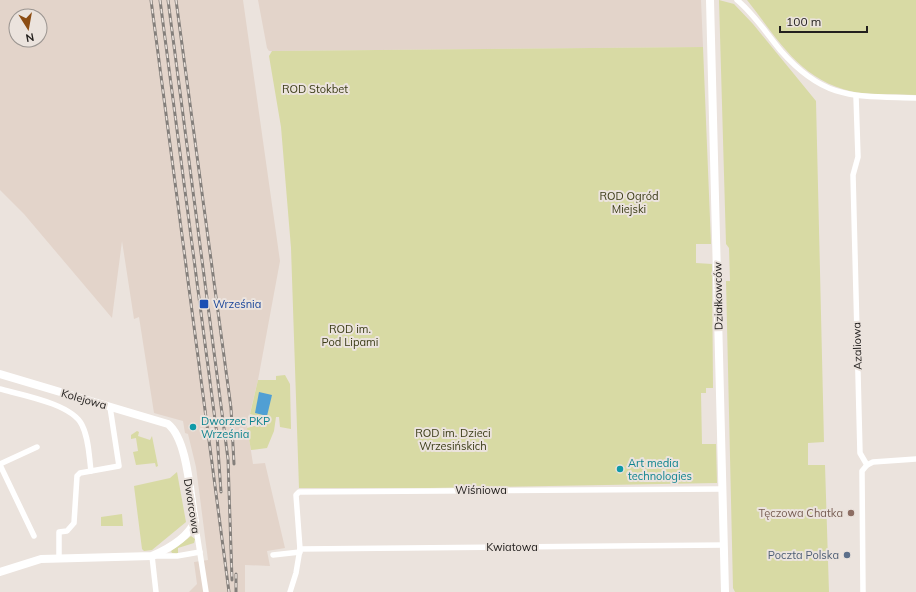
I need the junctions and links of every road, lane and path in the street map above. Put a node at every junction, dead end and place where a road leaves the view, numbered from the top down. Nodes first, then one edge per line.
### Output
1 (710, 0) edge
2 (737, 0) edge
3 (856, 96) junction
4 (916, 98) edge
5 (0, 374) edge
6 (0, 388) edge
7 (110, 407) junction
8 (168, 424) joint
9 (37, 447) dead end
10 (916, 459) edge
11 (0, 464) edge
12 (867, 465) junction
13 (91, 471) junction
14 (722, 489) junction
15 (194, 521) junction
16 (34, 536) dead end
17 (724, 545) junction
18 (300, 550) junction
19 (200, 552) junction
20 (273, 555) dead end
21 (152, 556) junction
22 (59, 558) junction
23 (0, 572) edge
24 (156, 592) edge
25 (206, 592) edge
26 (290, 592) edge
27 (725, 592) edge
28 (863, 592) edge

1 - 14 street, Działkowców
2 - 3 street
3 - 4 street
3 - 12 street, Azaliowa
5 - 7 street, Kolejowa
6 - 13 street
7 - 8 street, Kolejowa
7 - 13 street
8 - 15 street, Dworcowa
9 - 11 street
10 - 12 street
11 - 16 street
12 - 28 street
13 - 22 street
14 - 17 street, Działkowców
14 - 18 street, Wiśniowa
15 - 19 street, Dworcowa
15 - 21 street
17 - 18 street, Kwiatowa
17 - 27 street, Działkowców
18 - 20 street, Kwiatowa
18 - 26 street
19 - 21 street
19 - 25 street, Dworcowa
21 - 22 street
21 - 24 street
22 - 23 street

